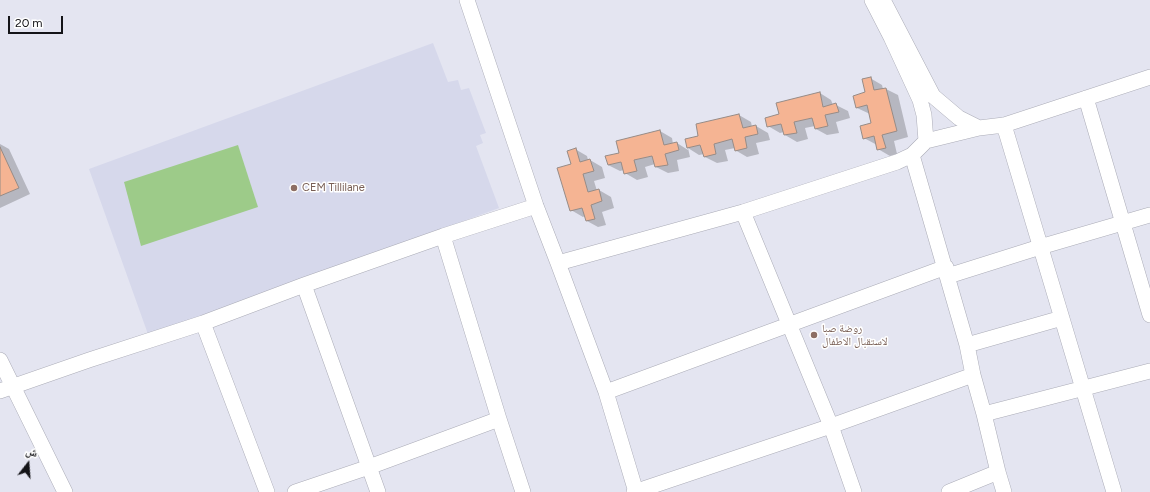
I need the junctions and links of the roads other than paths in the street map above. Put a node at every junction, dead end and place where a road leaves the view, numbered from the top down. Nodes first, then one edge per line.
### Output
1 (467, 0) edge
2 (872, 0) edge
3 (883, 0) edge
4 (1150, 77) edge
5 (1086, 98) junction
6 (1004, 125) junction
7 (979, 128) junction
8 (926, 141) junction
9 (912, 155) junction
10 (536, 206) junction
11 (743, 212) junction
12 (1150, 215) edge
13 (1123, 223) junction
14 (443, 236) junction
15 (1040, 247) junction
16 (558, 263) junction
17 (947, 271) junction
18 (304, 285) junction
19 (1150, 315) edge
20 (1062, 318) junction
21 (203, 323) junction
22 (789, 324) junction
23 (967, 345) junction
24 (0, 360) edge
25 (1150, 371) edge
26 (973, 375) junction
27 (6, 388) edge
28 (1083, 388) junction
29 (606, 392) junction
30 (984, 414) junction
31 (499, 419) junction
32 (831, 426) junction
33 (369, 467) junction
34 (998, 472) junction
35 (66, 492) edge
36 (267, 492) edge
37 (295, 492) edge
38 (378, 492) edge
39 (523, 492) edge
40 (635, 492) edge
41 (854, 492) edge
42 (949, 492) edge
43 (1004, 492) edge
44 (1114, 492) edge

1 - 10 street
2 - 8 street
3 - 7 street
4 - 5 street
5 - 6 street
5 - 13 street
6 - 7 street
6 - 15 street
7 - 8 street
8 - 9 street
9 - 11 street
9 - 17 street
10 - 14 street
10 - 16 street
11 - 16 street
11 - 22 street
12 - 13 street
13 - 15 street
13 - 19 street
14 - 18 street
14 - 31 street
15 - 17 street
15 - 20 street
16 - 29 street
17 - 22 street
17 - 23 street
18 - 21 street
18 - 33 street
20 - 23 street
20 - 28 street
21 - 27 street
21 - 36 street
22 - 29 street
22 - 32 street
23 - 26 street
24 - 27 street
25 - 28 street
26 - 30 street
26 - 32 street
27 - 35 street
28 - 30 street
28 - 44 street
29 - 40 street
30 - 34 street
31 - 33 street
31 - 39 street
32 - 40 street
32 - 41 street
33 - 37 street
33 - 38 street
34 - 42 street
34 - 43 street

